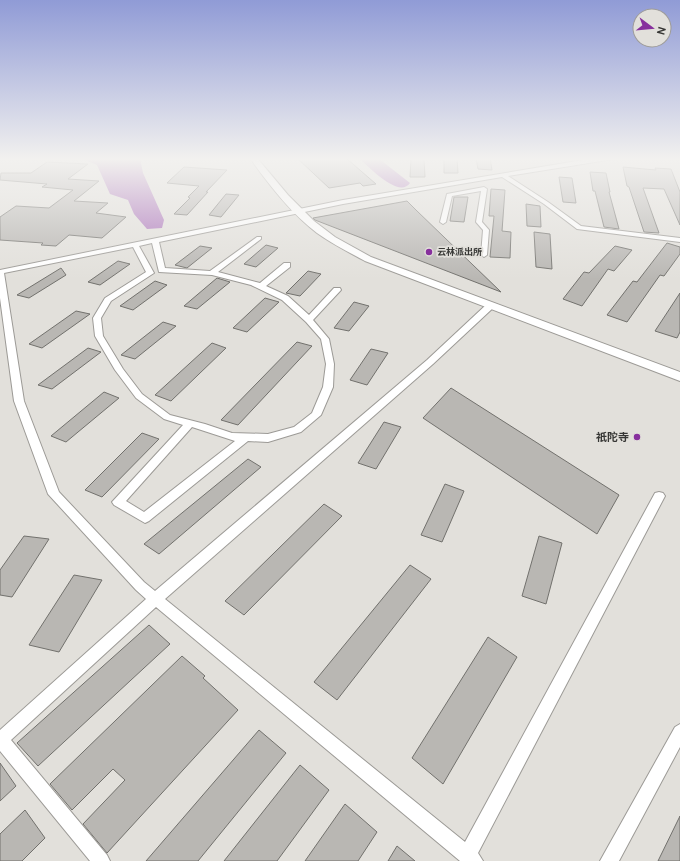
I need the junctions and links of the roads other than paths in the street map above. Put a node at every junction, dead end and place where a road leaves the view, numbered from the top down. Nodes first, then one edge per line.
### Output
1 (287, 198) edge
2 (365, 198) edge
3 (448, 198) edge
4 (483, 198) edge
5 (538, 198) edge
6 (298, 211) junction
7 (443, 222) dead end
8 (259, 238) dead end
9 (155, 240) junction
10 (680, 240) edge
11 (135, 244) junction
12 (484, 255) dead end
13 (287, 265) dead end
14 (0, 272) edge
15 (212, 273) junction
16 (261, 286) junction
17 (336, 290) dead end
18 (490, 306) junction
19 (309, 320) junction
20 (680, 376) edge
21 (190, 423) junction
22 (246, 437) junction
23 (659, 496) dead end
24 (155, 599) junction
25 (680, 732) edge
26 (0, 740) edge
27 (470, 858) edge
28 (101, 861) edge
29 (609, 861) edge

1 - 6 street
2 - 6 street
3 - 7 street
4 - 12 street
5 - 10 street
6 - 9 street
6 - 18 street
8 - 15 street
9 - 11 street
9 - 15 street
11 - 14 street
11 - 21 street
13 - 16 street
14 - 24 street
15 - 16 street
16 - 19 street
17 - 19 street
18 - 20 street
18 - 24 street
19 - 22 street
21 - 22 street
21 - 22 street
23 - 27 street
24 - 26 street
24 - 27 street
25 - 29 street
26 - 28 street

